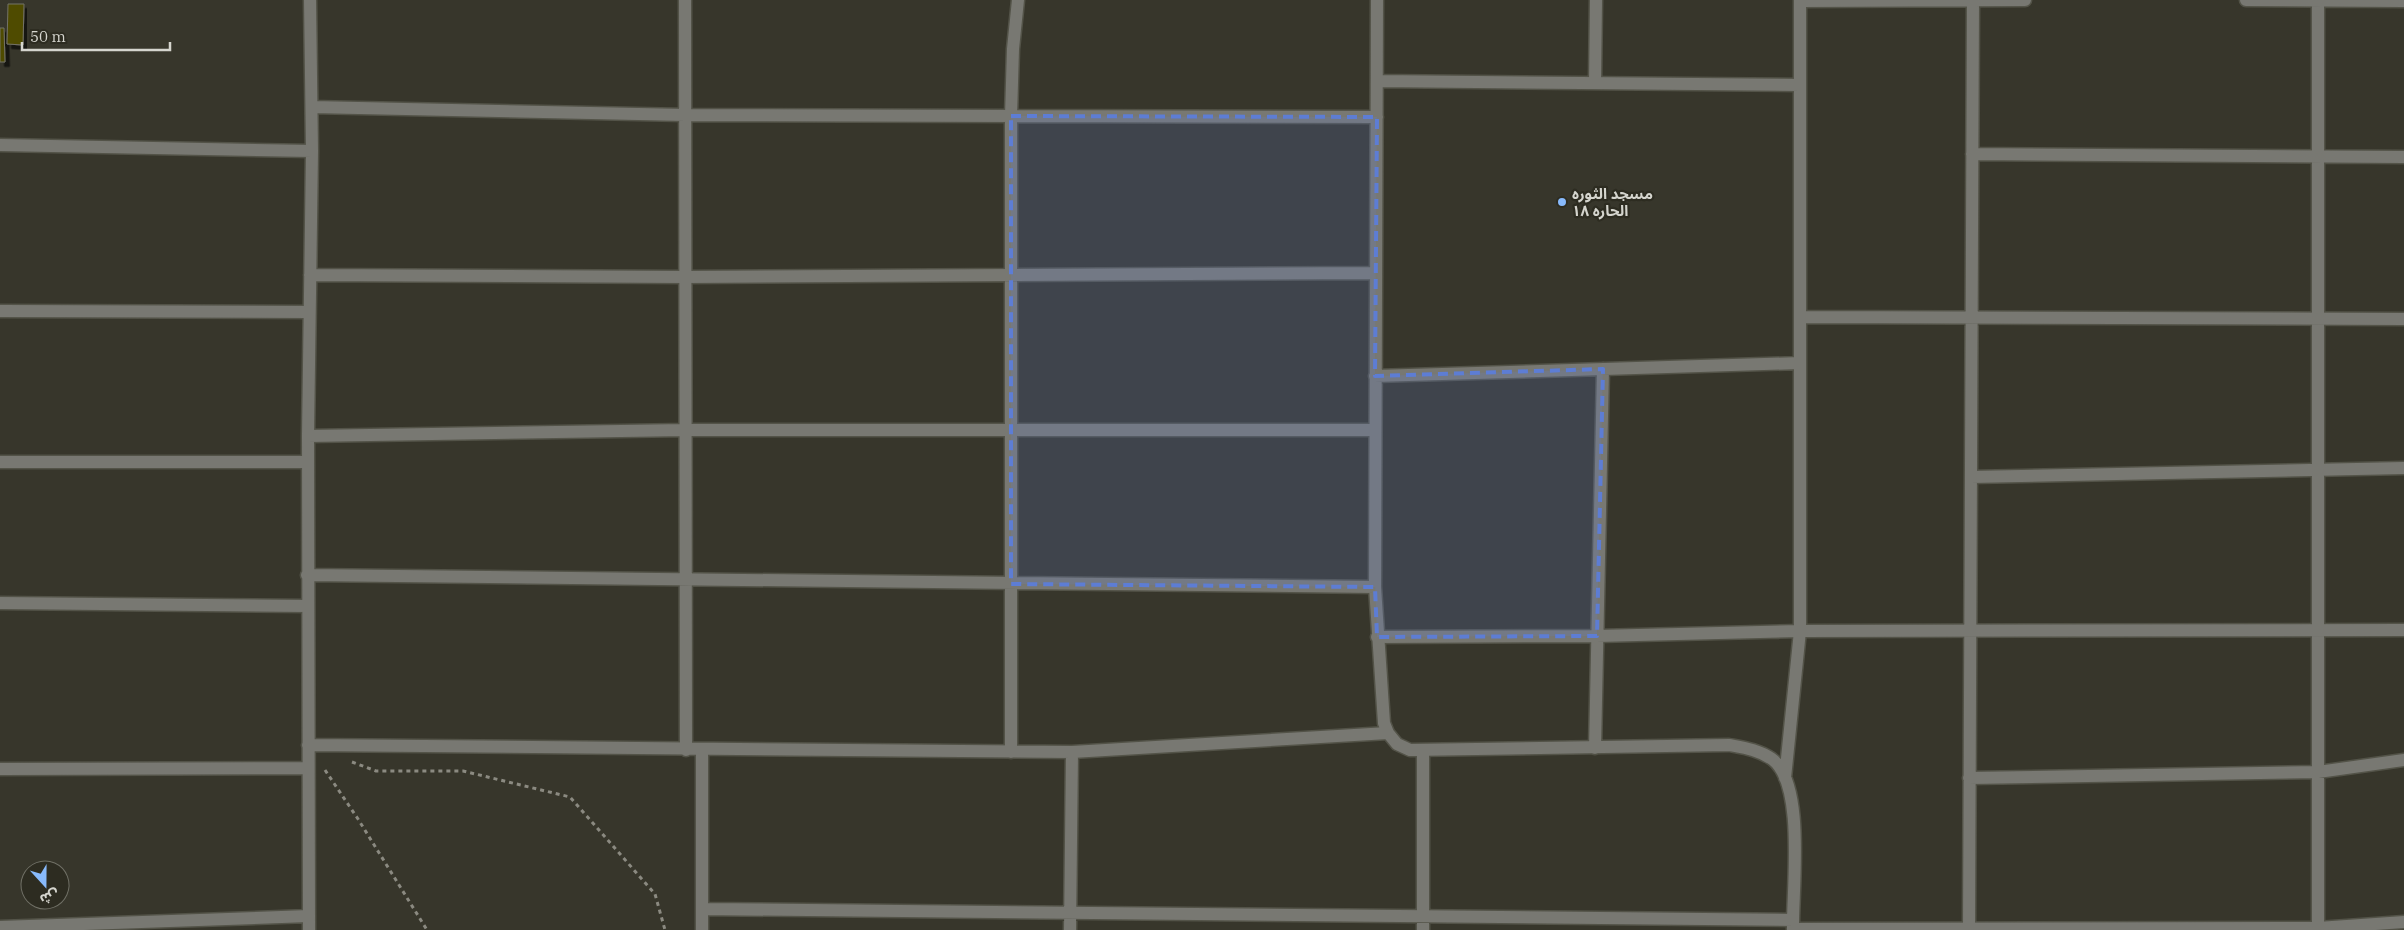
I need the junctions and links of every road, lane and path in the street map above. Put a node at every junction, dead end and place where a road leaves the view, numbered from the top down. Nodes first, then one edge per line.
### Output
1 (310, 0) edge
2 (684, 0) edge
3 (1018, 0) edge
4 (1377, 0) edge
5 (1596, 0) edge
6 (1800, 0) edge
7 (1973, 0) edge
8 (2025, 0) edge
9 (2246, 0) edge
10 (2318, 0) edge
11 (2404, 1) edge
12 (1377, 81) junction
13 (1594, 83) junction
14 (1800, 85) junction
15 (312, 107) junction
16 (685, 115) junction
17 (1011, 116) junction
18 (1377, 117) junction
19 (0, 146) edge
20 (312, 151) junction
21 (1972, 154) junction
22 (2318, 156) junction
23 (2404, 157) edge
24 (1376, 273) junction
25 (310, 275) junction
26 (1009, 275) junction
27 (685, 276) junction
28 (0, 311) edge
29 (309, 312) junction
30 (1800, 316) junction
31 (1971, 317) junction
32 (2318, 319) junction
33 (2404, 319) edge
34 (1800, 363) junction
35 (1603, 369) junction
36 (1375, 376) junction
37 (686, 430) junction
38 (1375, 430) junction
39 (1010, 431) junction
40 (308, 436) junction
41 (0, 462) edge
42 (308, 462) junction
43 (2404, 468) edge
44 (2318, 469) junction
45 (1971, 477) junction
46 (307, 575) junction
47 (686, 580) junction
48 (1011, 584) junction
49 (1375, 587) junction
50 (0, 603) edge
51 (307, 606) junction
52 (2404, 630) edge
53 (1800, 631) junction
54 (1970, 631) junction
55 (2318, 631) junction
56 (1596, 636) junction
57 (1377, 637) junction
58 (1388, 733) junction
59 (308, 745) junction
60 (1595, 748) junction
61 (686, 750) junction
62 (702, 750) junction
63 (1423, 750) junction
64 (1011, 752) junction
65 (1072, 752) junction
66 (2404, 760) edge
67 (350, 761) dead end
68 (308, 768) junction
69 (0, 769) edge
70 (325, 769) dead end
71 (2318, 772) junction
72 (1785, 778) junction
73 (1969, 778) junction
74 (702, 909) junction
75 (1070, 913) junction
76 (309, 916) junction
77 (1423, 916) junction
78 (2404, 922) edge
79 (1793, 926) edge
80 (0, 927) edge
81 (1969, 929) edge
82 (2318, 929) edge
83 (309, 930) edge
84 (427, 930) edge
85 (665, 930) edge
86 (702, 930) edge
87 (1070, 930) edge
88 (1423, 930) edge

1 - 15 street
2 - 16 street
3 - 17 street
4 - 12 street
5 - 13 street
6 - 7 street
6 - 14 street
7 - 8 street
7 - 21 street
9 - 10 street
10 - 11 street
10 - 22 street
12 - 13 street
12 - 18 street
13 - 14 street
14 - 30 street
15 - 16 street
15 - 20 street
16 - 17 street
16 - 27 street
17 - 18 street
17 - 26 street
18 - 24 street
19 - 20 street
20 - 25 street
21 - 22 street
21 - 31 street
22 - 23 street
22 - 32 street
24 - 26 street
24 - 36 street
25 - 27 street
25 - 29 street
26 - 27 street
26 - 39 street
27 - 37 street
28 - 29 street
29 - 40 street
30 - 31 street
30 - 34 street
31 - 32 street
31 - 45 street
32 - 33 street
32 - 44 street
34 - 35 street
34 - 53 street
35 - 36 street
35 - 56 street
36 - 38 street
37 - 39 street
37 - 40 street
37 - 47 street
38 - 39 street
38 - 49 street
39 - 48 street
40 - 42 street
41 - 42 street
42 - 46 street
43 - 44 street
44 - 45 street
44 - 55 street
45 - 54 street
46 - 47 street
46 - 51 street
47 - 48 street
47 - 61 street
48 - 49 street
48 - 64 street
49 - 57 street
50 - 51 street
51 - 59 street
52 - 55 street
53 - 54 street
53 - 56 street
53 - 72 street
54 - 55 street
54 - 73 street
55 - 71 street
56 - 57 street
56 - 60 street
57 - 58 street
58 - 63 street
58 - 65 street
59 - 61 street
59 - 68 street
60 - 63 street
60 - 72 street
61 - 62 street
62 - 64 street
62 - 74 street
63 - 77 street
64 - 65 street
65 - 75 street
66 - 71 street
67 - 85 path
68 - 69 street
68 - 76 street
70 - 84 path
71 - 73 street
71 - 82 street
72 - 79 street
73 - 81 street
74 - 75 street
74 - 86 street
75 - 77 street
75 - 87 street
76 - 80 street
76 - 83 street
77 - 79 street
77 - 88 street
78 - 82 street
79 - 81 street
81 - 82 street

